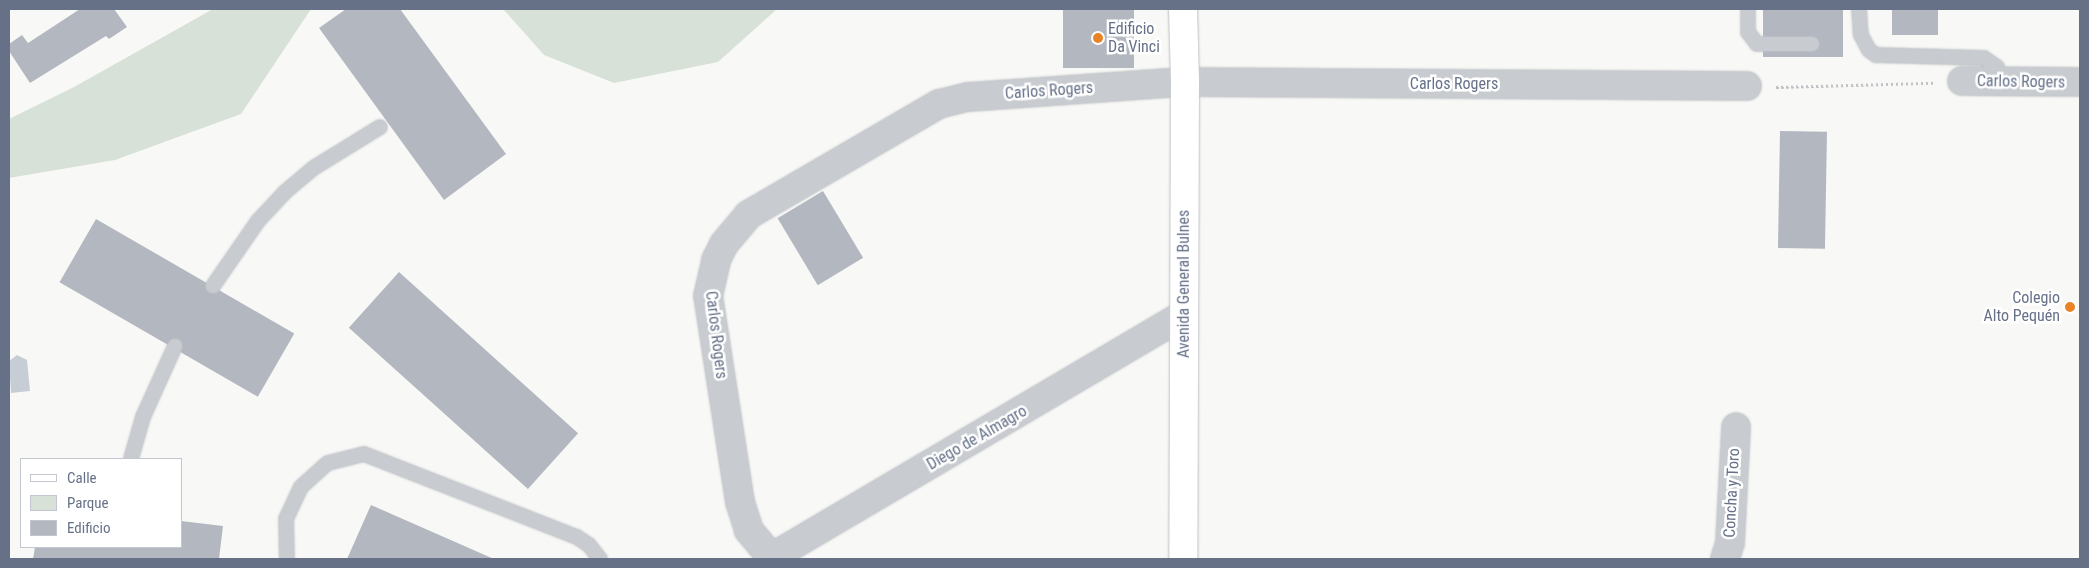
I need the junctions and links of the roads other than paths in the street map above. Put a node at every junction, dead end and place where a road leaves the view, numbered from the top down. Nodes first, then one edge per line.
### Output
1 (1183, 9) edge
2 (1748, 9) edge
3 (1860, 9) edge
4 (1812, 44) dead end
5 (1962, 81) road end
6 (1186, 82) junction
7 (1998, 82) junction
8 (2080, 82) edge
9 (1747, 86) road end
10 (380, 127) dead end
11 (213, 286) dead end
12 (1184, 315) junction
13 (175, 346) dead end
14 (1736, 427) dead end
15 (130, 458) edge
16 (287, 559) edge
17 (600, 559) edge
18 (771, 559) edge
19 (1183, 559) edge
20 (1725, 559) edge

1 - 6 street, Avenida General Bulnes
2 - 4 lane
3 - 7 lane
5 - 7 street, Carlos Rogers
6 - 9 street, Carlos Rogers
6 - 12 street, Avenida General Bulnes
6 - 18 street, Carlos Rogers
7 - 8 street, Carlos Rogers
10 - 11 lane
12 - 18 street, Diego de Almagro
12 - 19 street, Avenida General Bulnes
13 - 15 lane
14 - 20 street, Concha y Toro
16 - 17 lane

